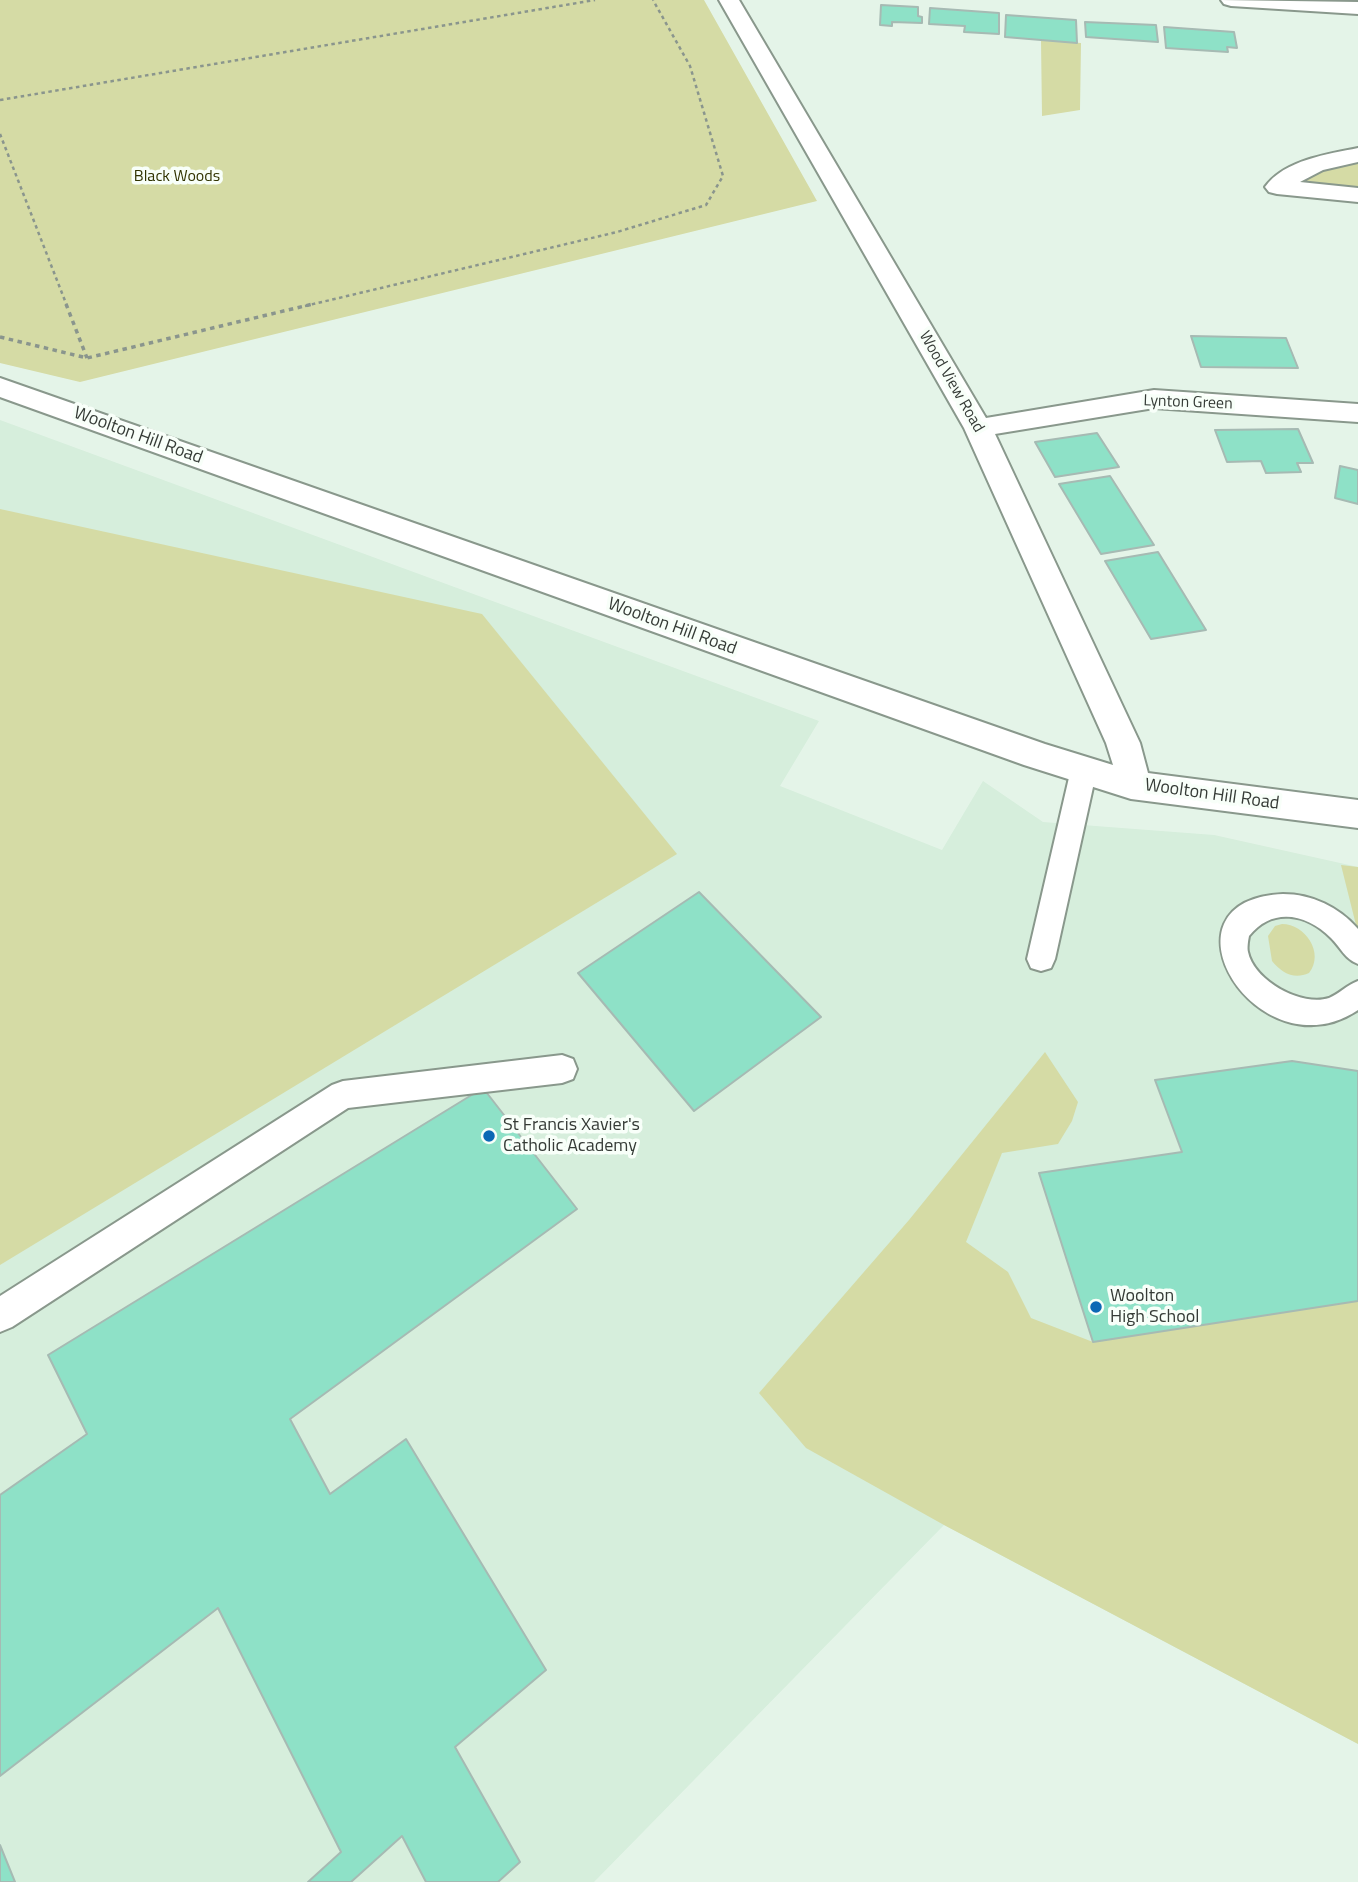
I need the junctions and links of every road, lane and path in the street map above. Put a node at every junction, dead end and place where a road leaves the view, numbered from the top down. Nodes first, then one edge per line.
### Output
1 (595, 0) edge
2 (653, 0) edge
3 (729, 0) edge
4 (1231, 0) edge
5 (1358, 8) edge
6 (0, 100) edge
7 (0, 134) edge
8 (1358, 155) edge
9 (1358, 195) edge
10 (0, 337) edge
11 (87, 358) junction
12 (0, 387) edge
13 (1358, 413) edge
14 (978, 428) junction
15 (1084, 769) junction
16 (1131, 785) junction
17 (1358, 814) edge
18 (1358, 952) edge
19 (1041, 959) dead end
20 (1358, 993) edge
21 (562, 1069) dead end
22 (0, 1315) edge

1 - 6 path
2 - 11 path
3 - 14 street, Wood View Road
4 - 5 street
7 - 11 path
8 - 9 street
10 - 11 path
12 - 15 street, Woolton Hill Road
13 - 14 street, Lynton Green
14 - 16 street, Wood View Road
15 - 16 street, Woolton Hill Road
15 - 19 lane
16 - 17 street, Woolton Hill Road
18 - 20 lane
21 - 22 lane

